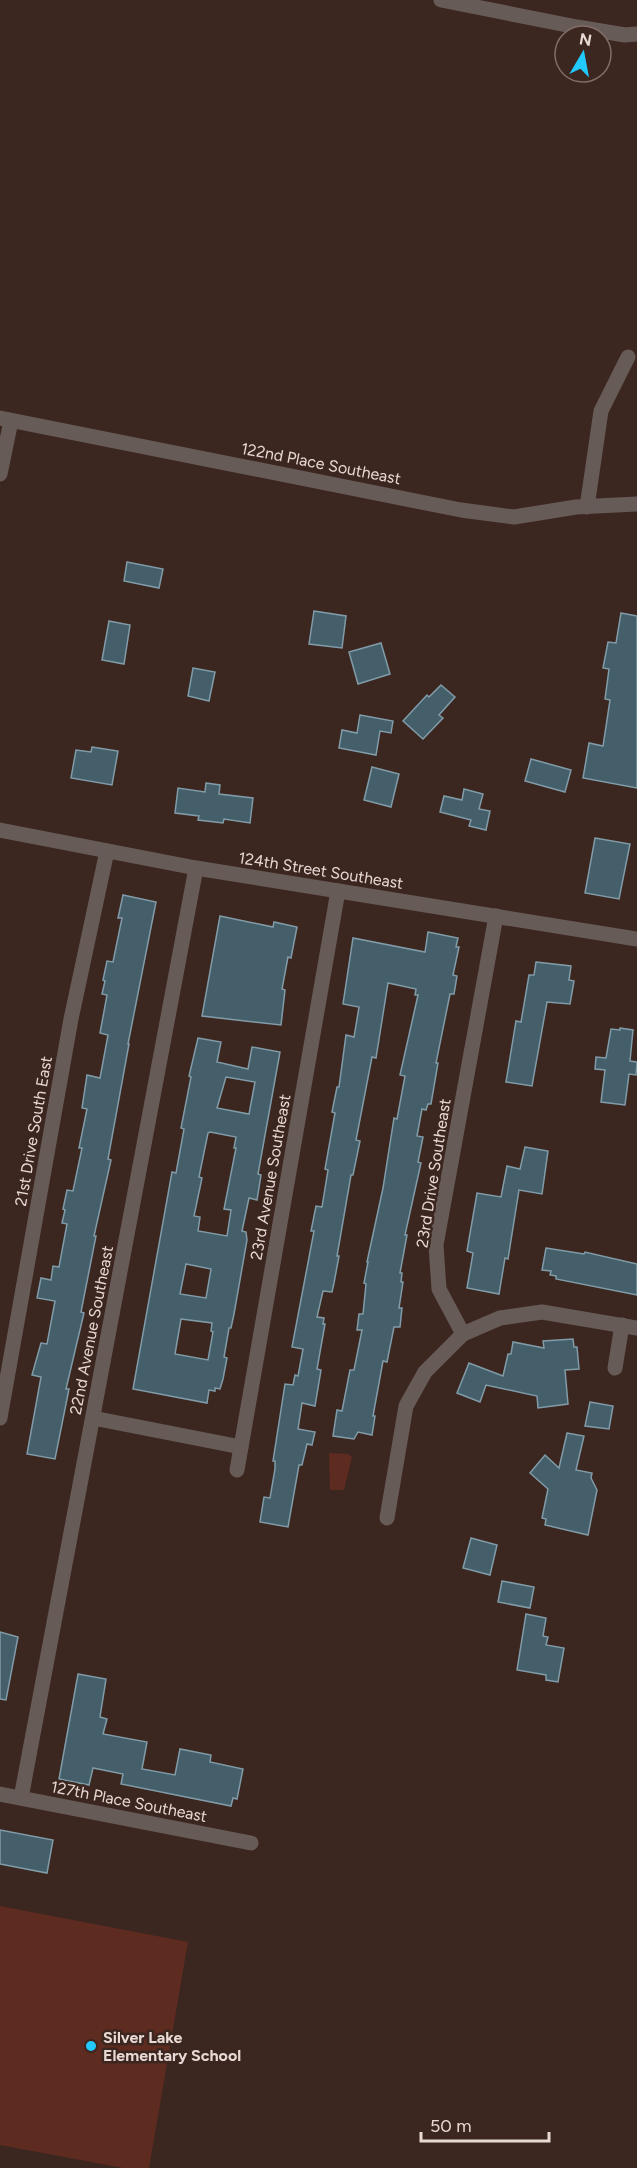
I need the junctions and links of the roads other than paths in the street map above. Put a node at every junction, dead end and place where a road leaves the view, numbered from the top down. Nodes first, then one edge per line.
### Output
1 (441, 0) edge
2 (637, 34) edge
3 (628, 357) dead end
4 (5, 420) edge
5 (0, 474) edge
6 (637, 504) edge
7 (587, 507) junction
8 (0, 830) edge
9 (107, 851) junction
10 (196, 868) junction
11 (338, 891) junction
12 (496, 916) junction
13 (637, 937) edge
14 (630, 1327) edge
15 (463, 1334) junction
16 (615, 1368) dead end
17 (0, 1418) edge
18 (93, 1418) junction
19 (241, 1448) junction
20 (237, 1470) dead end
21 (387, 1518) dead end
22 (0, 1794) edge
23 (21, 1798) junction
24 (250, 1843) dead end

1 - 2 street
3 - 7 street
4 - 5 street
4 - 7 street, 122nd Place Southeast
6 - 7 street, 122nd Place Southeast
8 - 9 street, 124th Street Southeast
9 - 10 street, 124th Street Southeast
9 - 17 street, 21st Drive South East
10 - 11 street, 124th Street Southeast
10 - 18 street, 22nd Avenue Southeast
11 - 12 street, 124th Street Southeast
11 - 19 street, 23rd Avenue Southeast
12 - 13 street, 124th Street Southeast
12 - 15 street, 23rd Drive Southeast
14 - 15 street
14 - 16 street
15 - 21 street
18 - 19 street
18 - 23 street, 22nd Avenue Southeast
19 - 20 street, 23rd Avenue Southeast
22 - 23 street, 127th Place Southeast
23 - 24 street, 127th Place Southeast

